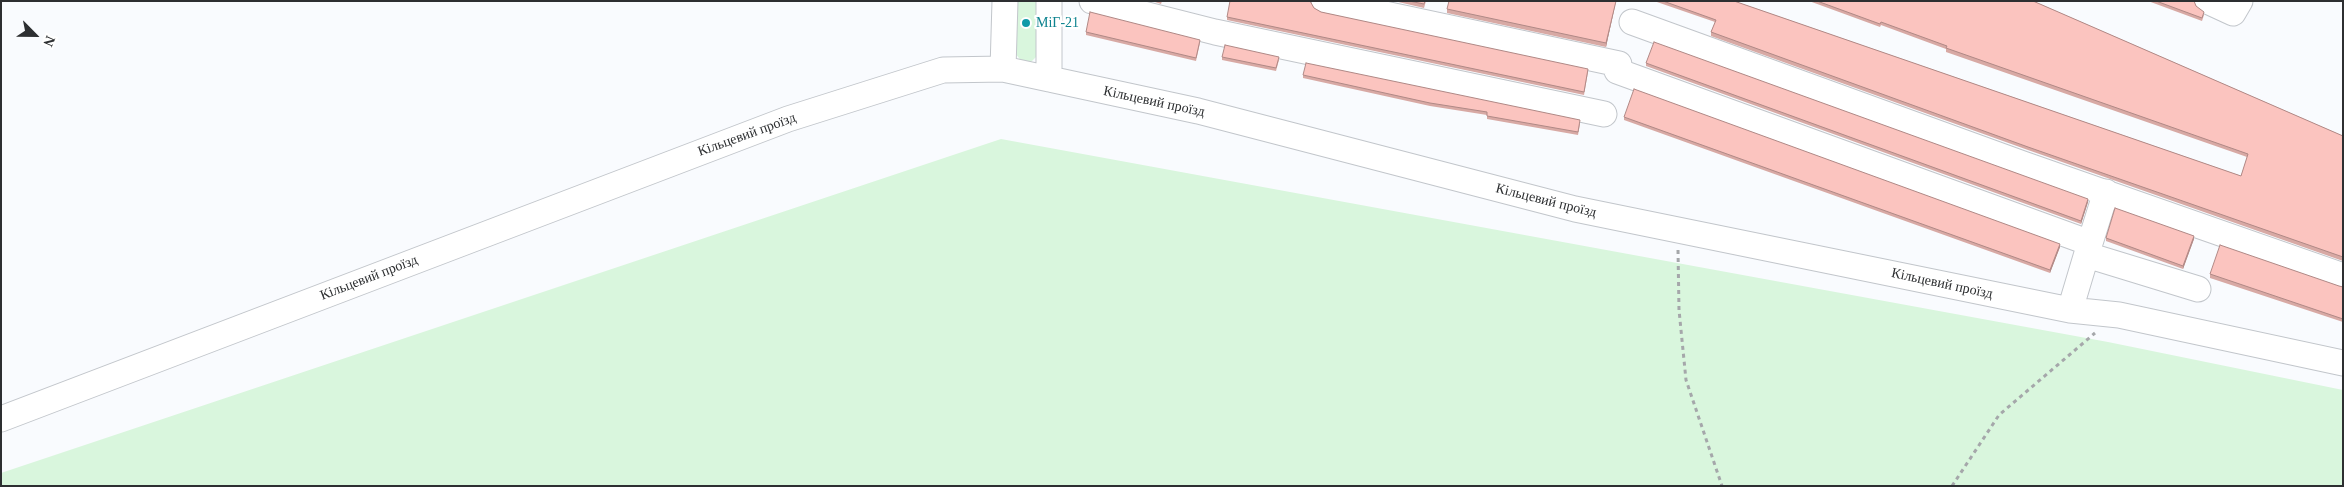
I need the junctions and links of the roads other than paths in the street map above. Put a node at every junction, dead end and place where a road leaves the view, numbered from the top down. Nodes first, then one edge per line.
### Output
1 (1005, 1) edge
2 (1049, 1) edge
3 (1092, 1) edge
4 (1324, 1) edge
5 (2207, 1) edge
6 (2240, 1) edge
7 (1632, 22) dead end
8 (1003, 69) junction
9 (1049, 79) junction
10 (1604, 114) dead end
11 (2106, 192) junction
12 (2088, 249) junction
13 (2343, 276) edge
14 (2198, 289) dead end
15 (2070, 310) junction
16 (2343, 364) edge
17 (1, 418) edge

1 - 8 street
2 - 9 street
3 - 10 street
4 - 12 street
5 - 6 street
7 - 11 street
8 - 9 street, Кільцевий проїзд
8 - 17 street, Кільцевий проїзд
9 - 15 street, Кільцевий проїзд
11 - 12 street
11 - 13 street
12 - 14 street
12 - 15 street
15 - 16 street, Кільцевий проїзд

